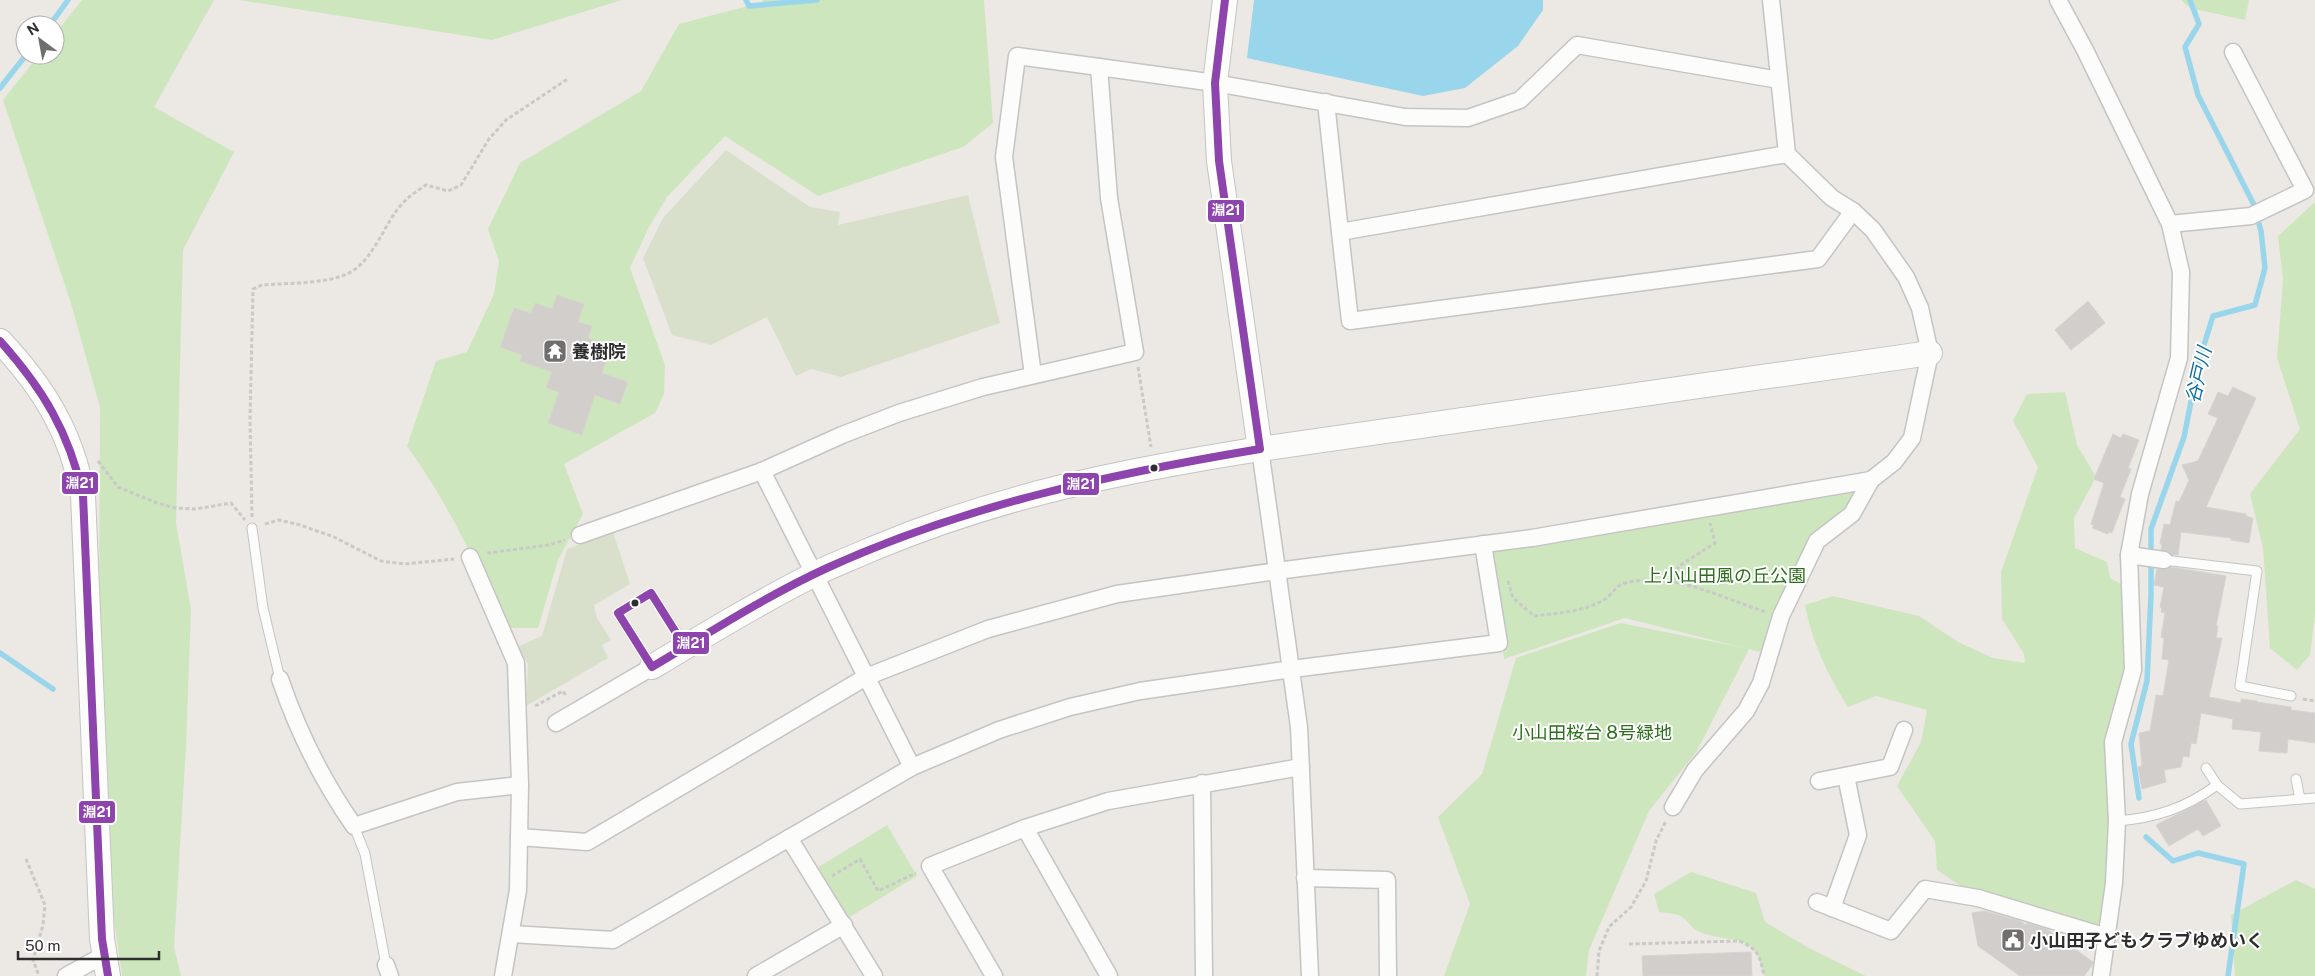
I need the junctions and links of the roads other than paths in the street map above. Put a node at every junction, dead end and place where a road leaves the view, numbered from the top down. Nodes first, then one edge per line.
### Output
1 (1225, 0) edge
2 (1771, 0) edge
3 (2058, 0) edge
4 (2233, 52) dead end
5 (1100, 67) junction
6 (1779, 80) junction
7 (1215, 83) junction
8 (1326, 102) junction
9 (1787, 154) junction
10 (1853, 211) junction
11 (2170, 224) junction
12 (1340, 232) junction
13 (0, 341) edge
14 (1930, 353) junction
15 (1033, 375) junction
16 (1260, 450) junction
17 (762, 471) junction
18 (1871, 480) junction
19 (252, 528) road end
20 (580, 535) road end
21 (1483, 544) junction
22 (2134, 556) junction
23 (470, 557) road end
24 (2164, 560) joint
25 (1277, 571) junction
26 (814, 574) junction
27 (685, 647) junction
28 (652, 667) junction
29 (1292, 668) junction
30 (866, 677) junction
31 (280, 679) joint
32 (2291, 696) dead end
33 (556, 723) dead end
34 (1904, 730) dead end
35 (912, 767) junction
36 (1301, 767) junction
37 (2206, 768) dead end
38 (1846, 776) junction
39 (2296, 779) dead end
40 (1819, 781) dead end
41 (1202, 783) junction
42 (520, 785) junction
43 (2217, 785) junction
44 (2315, 798) edge
45 (2300, 799) junction
46 (1673, 807) road end
47 (2117, 821) junction
48 (354, 826) junction
49 (1024, 828) junction
50 (519, 837) junction
51 (789, 838) junction
52 (1305, 878) junction
53 (844, 925) junction
54 (511, 934) junction
55 (2107, 938) junction
56 (106, 966) edge
57 (388, 970) edge
58 (66, 976) edge
59 (503, 976) edge
60 (756, 976) edge
61 (874, 976) edge
62 (994, 976) edge
63 (1109, 976) edge
64 (1204, 976) edge
65 (1310, 976) edge
66 (1388, 976) edge
67 (2101, 976) edge

1 - 7 street
2 - 6 street
3 - 11 street
4 - 11 street
5 - 7 street
5 - 15 street
5 - 15 street
6 - 8 street
6 - 9 street
7 - 8 street
7 - 16 street
8 - 12 street
9 - 10 street
9 - 12 street
10 - 12 street
10 - 14 street
11 - 22 street
13 - 56 street
14 - 16 street
14 - 18 street
15 - 17 street
16 - 25 street
16 - 26 street
17 - 20 street
17 - 26 street
18 - 21 street
18 - 46 street
19 - 31 lane
21 - 25 street
21 - 29 street
22 - 24 street
22 - 47 street
23 - 42 street
24 - 32 lane
25 - 29 street
25 - 30 street
26 - 27 street
26 - 30 street
27 - 28 street
27 - 28 lane
28 - 33 street
29 - 35 street
29 - 36 street
30 - 35 street
30 - 50 street
31 - 48 street
34 - 38 street
35 - 51 street
36 - 41 street
36 - 52 street
37 - 43 lane
38 - 40 street
38 - 55 street
39 - 45 lane
41 - 49 street
41 - 64 street
42 - 48 street
42 - 50 street
43 - 45 lane
43 - 47 lane
44 - 45 lane
47 - 55 street
48 - 57 lane
49 - 62 street
49 - 63 street
50 - 54 street
51 - 53 street
51 - 54 street
52 - 65 street
52 - 66 street
53 - 60 street
53 - 61 street
54 - 59 street
55 - 67 street
56 - 58 street

